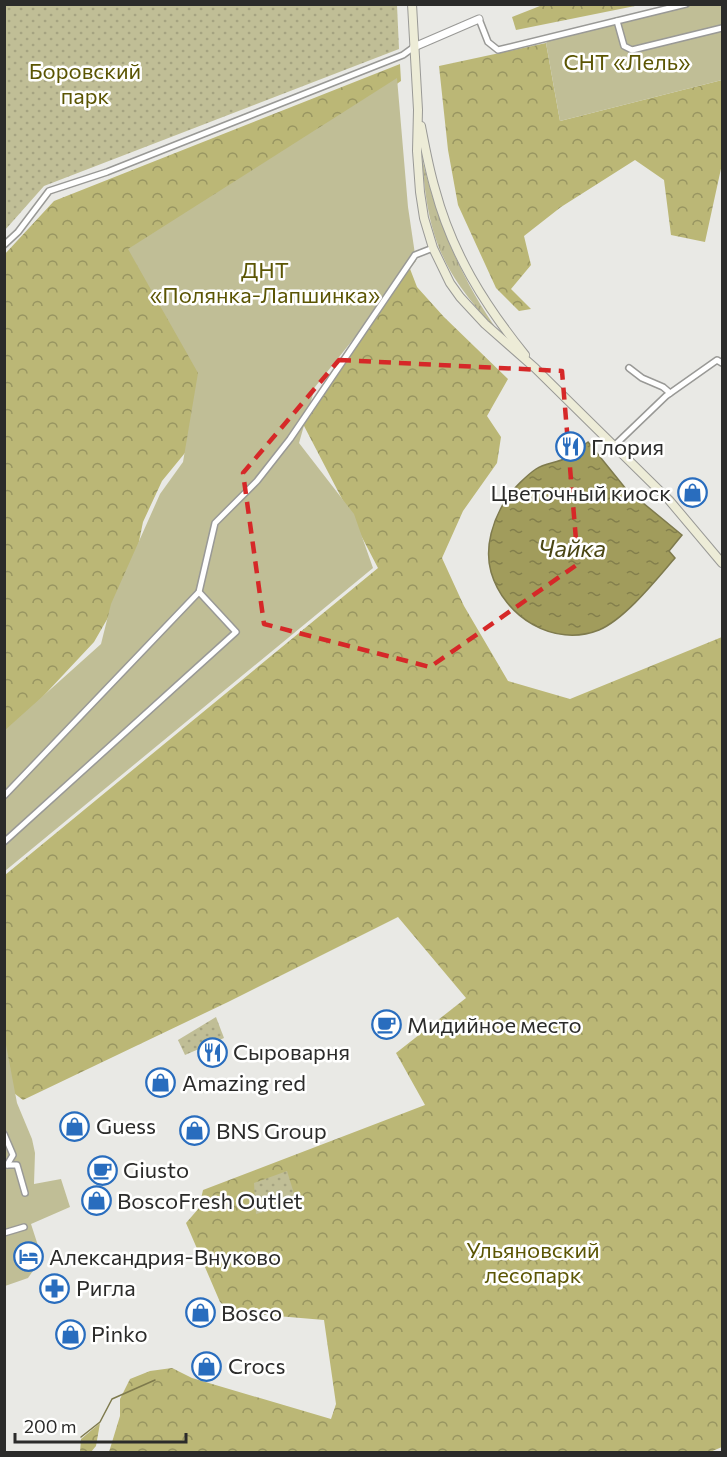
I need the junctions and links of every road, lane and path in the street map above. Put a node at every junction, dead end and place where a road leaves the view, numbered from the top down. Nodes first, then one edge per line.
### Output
1 (412, 4) edge
2 (686, 4) edge
3 (479, 19) joint
4 (617, 21) junction
5 (723, 28) edge
6 (414, 47) junction
7 (418, 110) junction
8 (4, 245) edge
9 (433, 248) junction
10 (723, 363) edge
11 (535, 368) junction
12 (629, 368) dead end
13 (670, 393) junction
14 (615, 445) junction
15 (723, 563) edge
16 (199, 592) junction
17 (4, 796) edge
18 (4, 842) edge
19 (4, 1134) edge
20 (6, 1165) edge
21 (25, 1193) dead end
22 (24, 1227) dead end
23 (4, 1233) edge

1 - 6 main road
2 - 4 street
3 - 4 street
3 - 6 street
4 - 5 street
6 - 7 main road
6 - 8 street
7 - 9 main road
7 - 11 main road
9 - 11 main road
9 - 16 street
10 - 13 street
11 - 14 main road
12 - 13 street
13 - 14 street
14 - 15 main road
16 - 17 street
16 - 18 street
19 - 20 street
20 - 21 street
22 - 23 street

